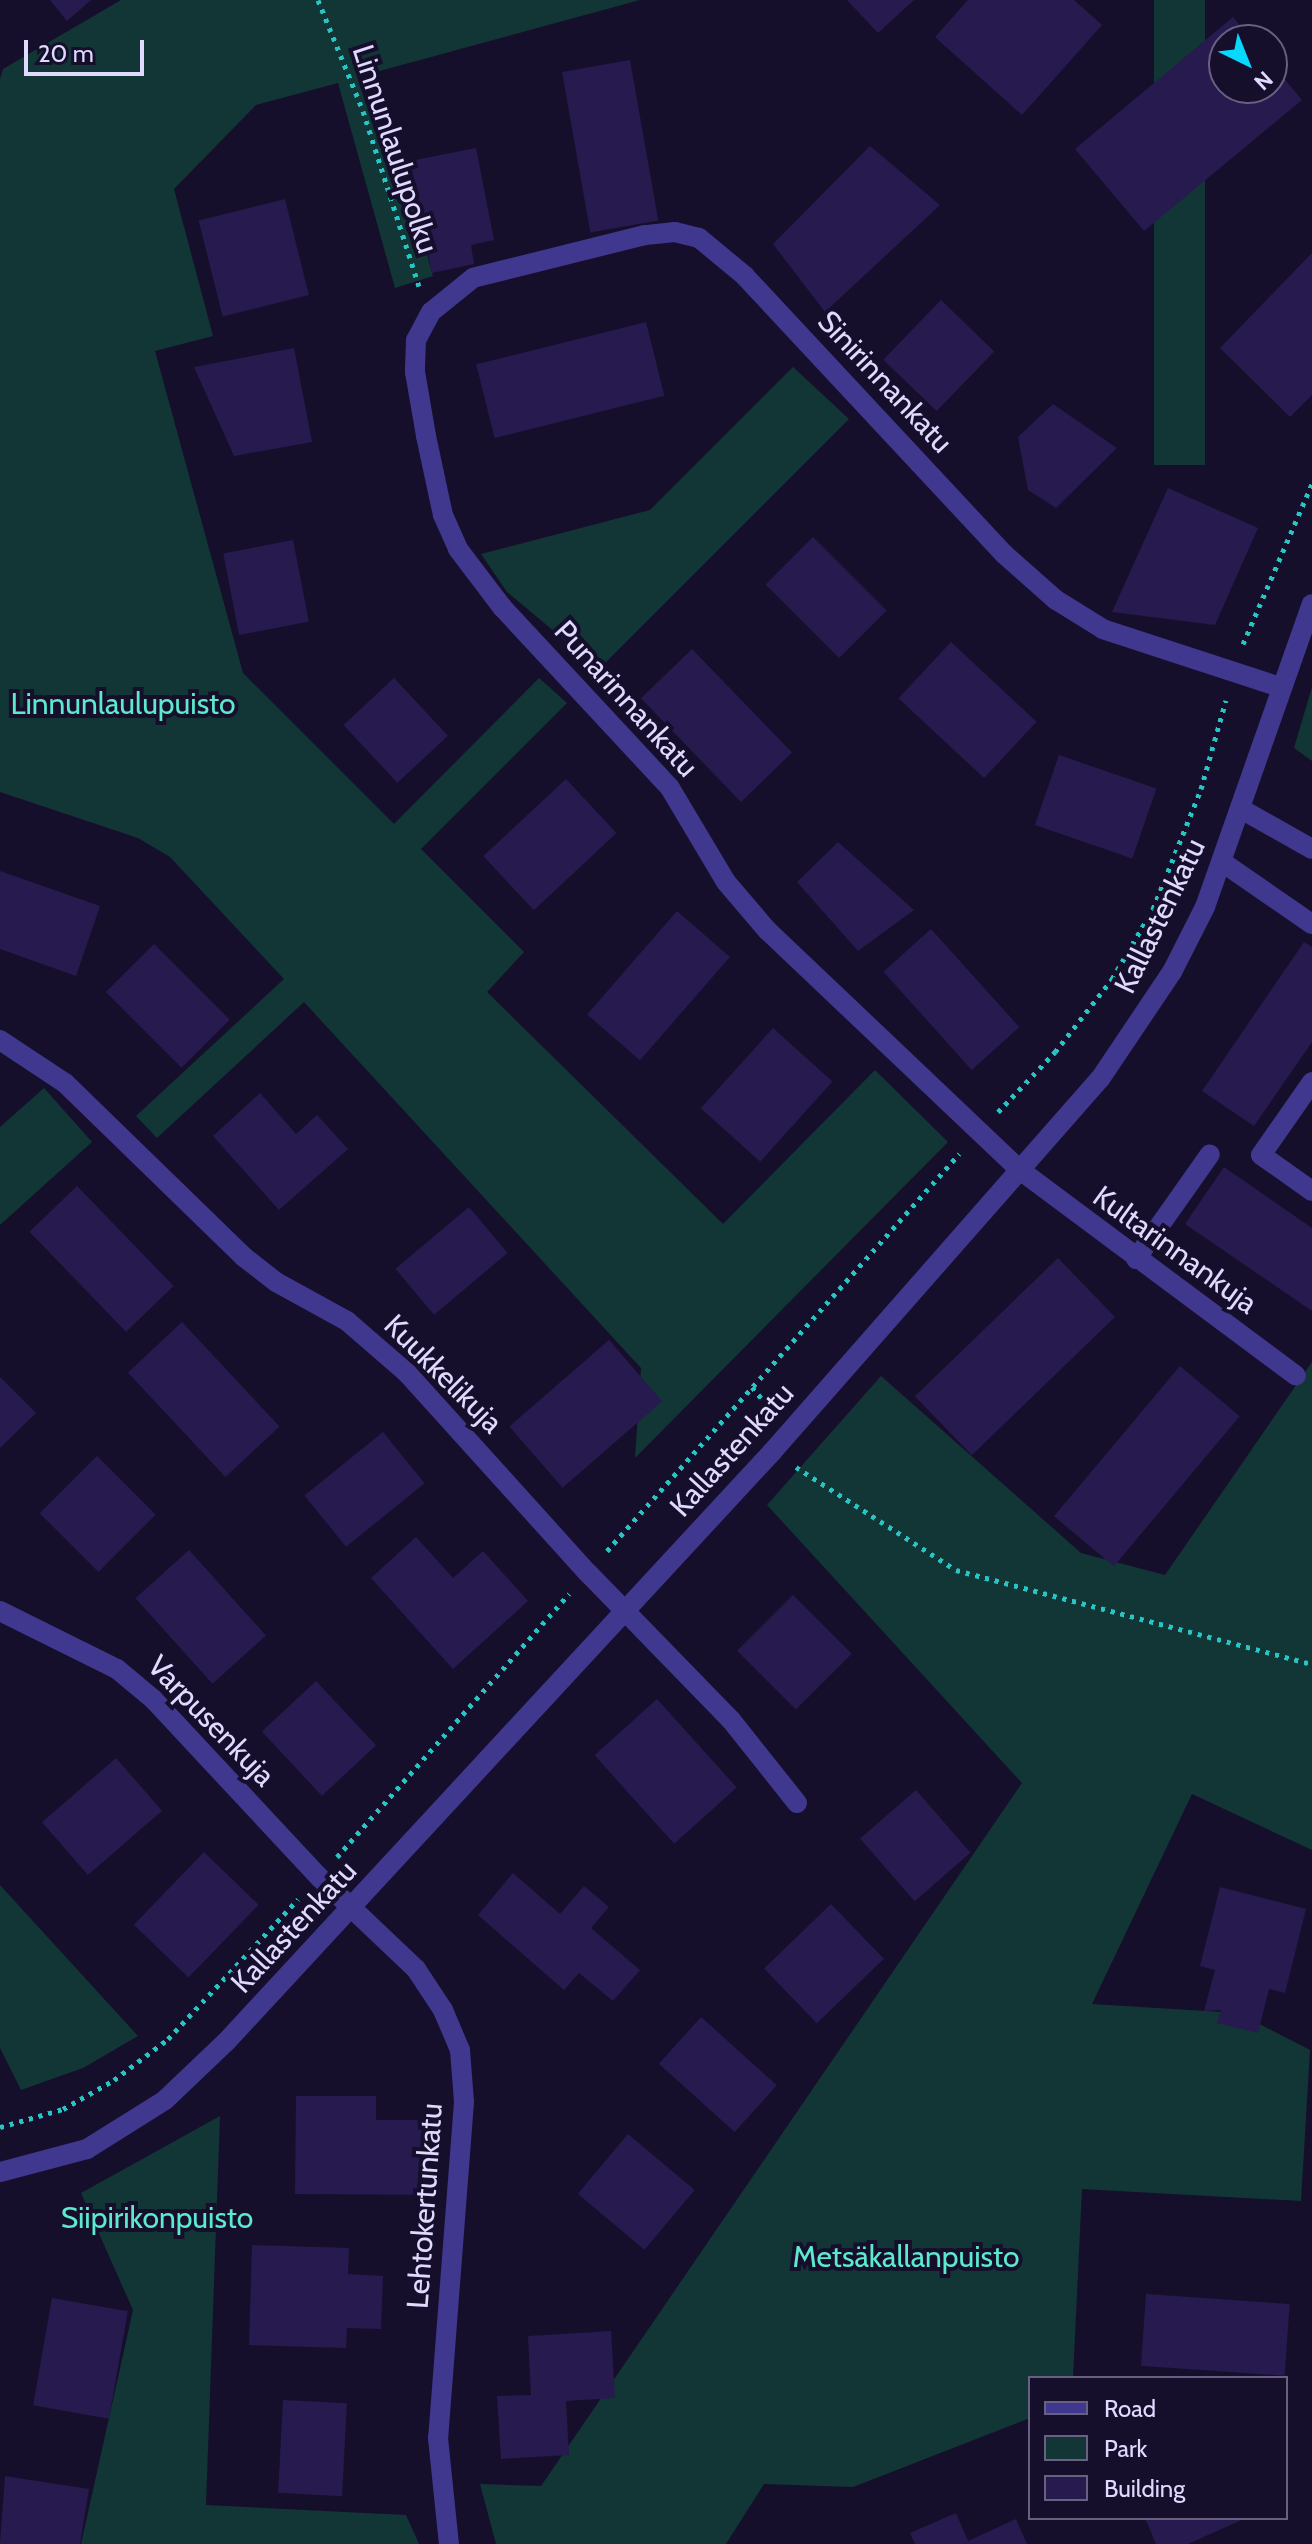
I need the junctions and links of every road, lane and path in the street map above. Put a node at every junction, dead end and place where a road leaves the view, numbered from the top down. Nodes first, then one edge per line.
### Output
1 (318, 0) edge
2 (431, 312) junction
3 (1312, 484) edge
4 (1312, 604) edge
5 (1233, 672) junction
6 (1280, 687) junction
7 (1241, 809) junction
8 (1312, 849) edge
9 (1222, 862) junction
10 (1312, 924) edge
11 (0, 1040) edge
12 (1312, 1082) edge
13 (980, 1131) junction
14 (1210, 1154) dead end
15 (1020, 1170) junction
16 (1312, 1191) edge
17 (1136, 1259) junction
18 (1296, 1376) dead end
19 (772, 1452) junction
20 (588, 1573) junction
21 (626, 1610) junction
22 (0, 1611) edge
23 (1312, 1664) edge
24 (797, 1803) dead end
25 (319, 1877) junction
26 (354, 1908) junction
27 (0, 2127) edge
28 (0, 2172) edge
29 (449, 2544) edge

1 - 2 path, Linnunlaulupolku
2 - 5 street, Sinirinnankatu
2 - 13 street, Punarinnankatu
3 - 5 path
4 - 6 street, Kallastenkatu
5 - 6 street, Sinirinnankatu
5 - 13 path
6 - 7 street, Kallastenkatu
7 - 8 street
7 - 9 street, Kallastenkatu
9 - 10 street
9 - 15 street, Kallastenkatu
11 - 20 street, Kuukkelikuja
12 - 16 street
13 - 15 street, Punarinnankatu
13 - 20 path
14 - 17 street
15 - 17 street, Kultarinnankuja
15 - 19 street, Kallastenkatu
17 - 18 street, Kultarinnankuja
19 - 21 street, Kallastenkatu
19 - 23 path
20 - 21 street, Kuukkelikuja
20 - 25 path
21 - 24 street, Kuukkelikuja
21 - 26 street, Kallastenkatu
22 - 25 street, Varpusenkuja
25 - 26 street, Varpusenkuja
25 - 27 path
26 - 28 street, Kallastenkatu
26 - 29 street, Lehtokertunkatu

